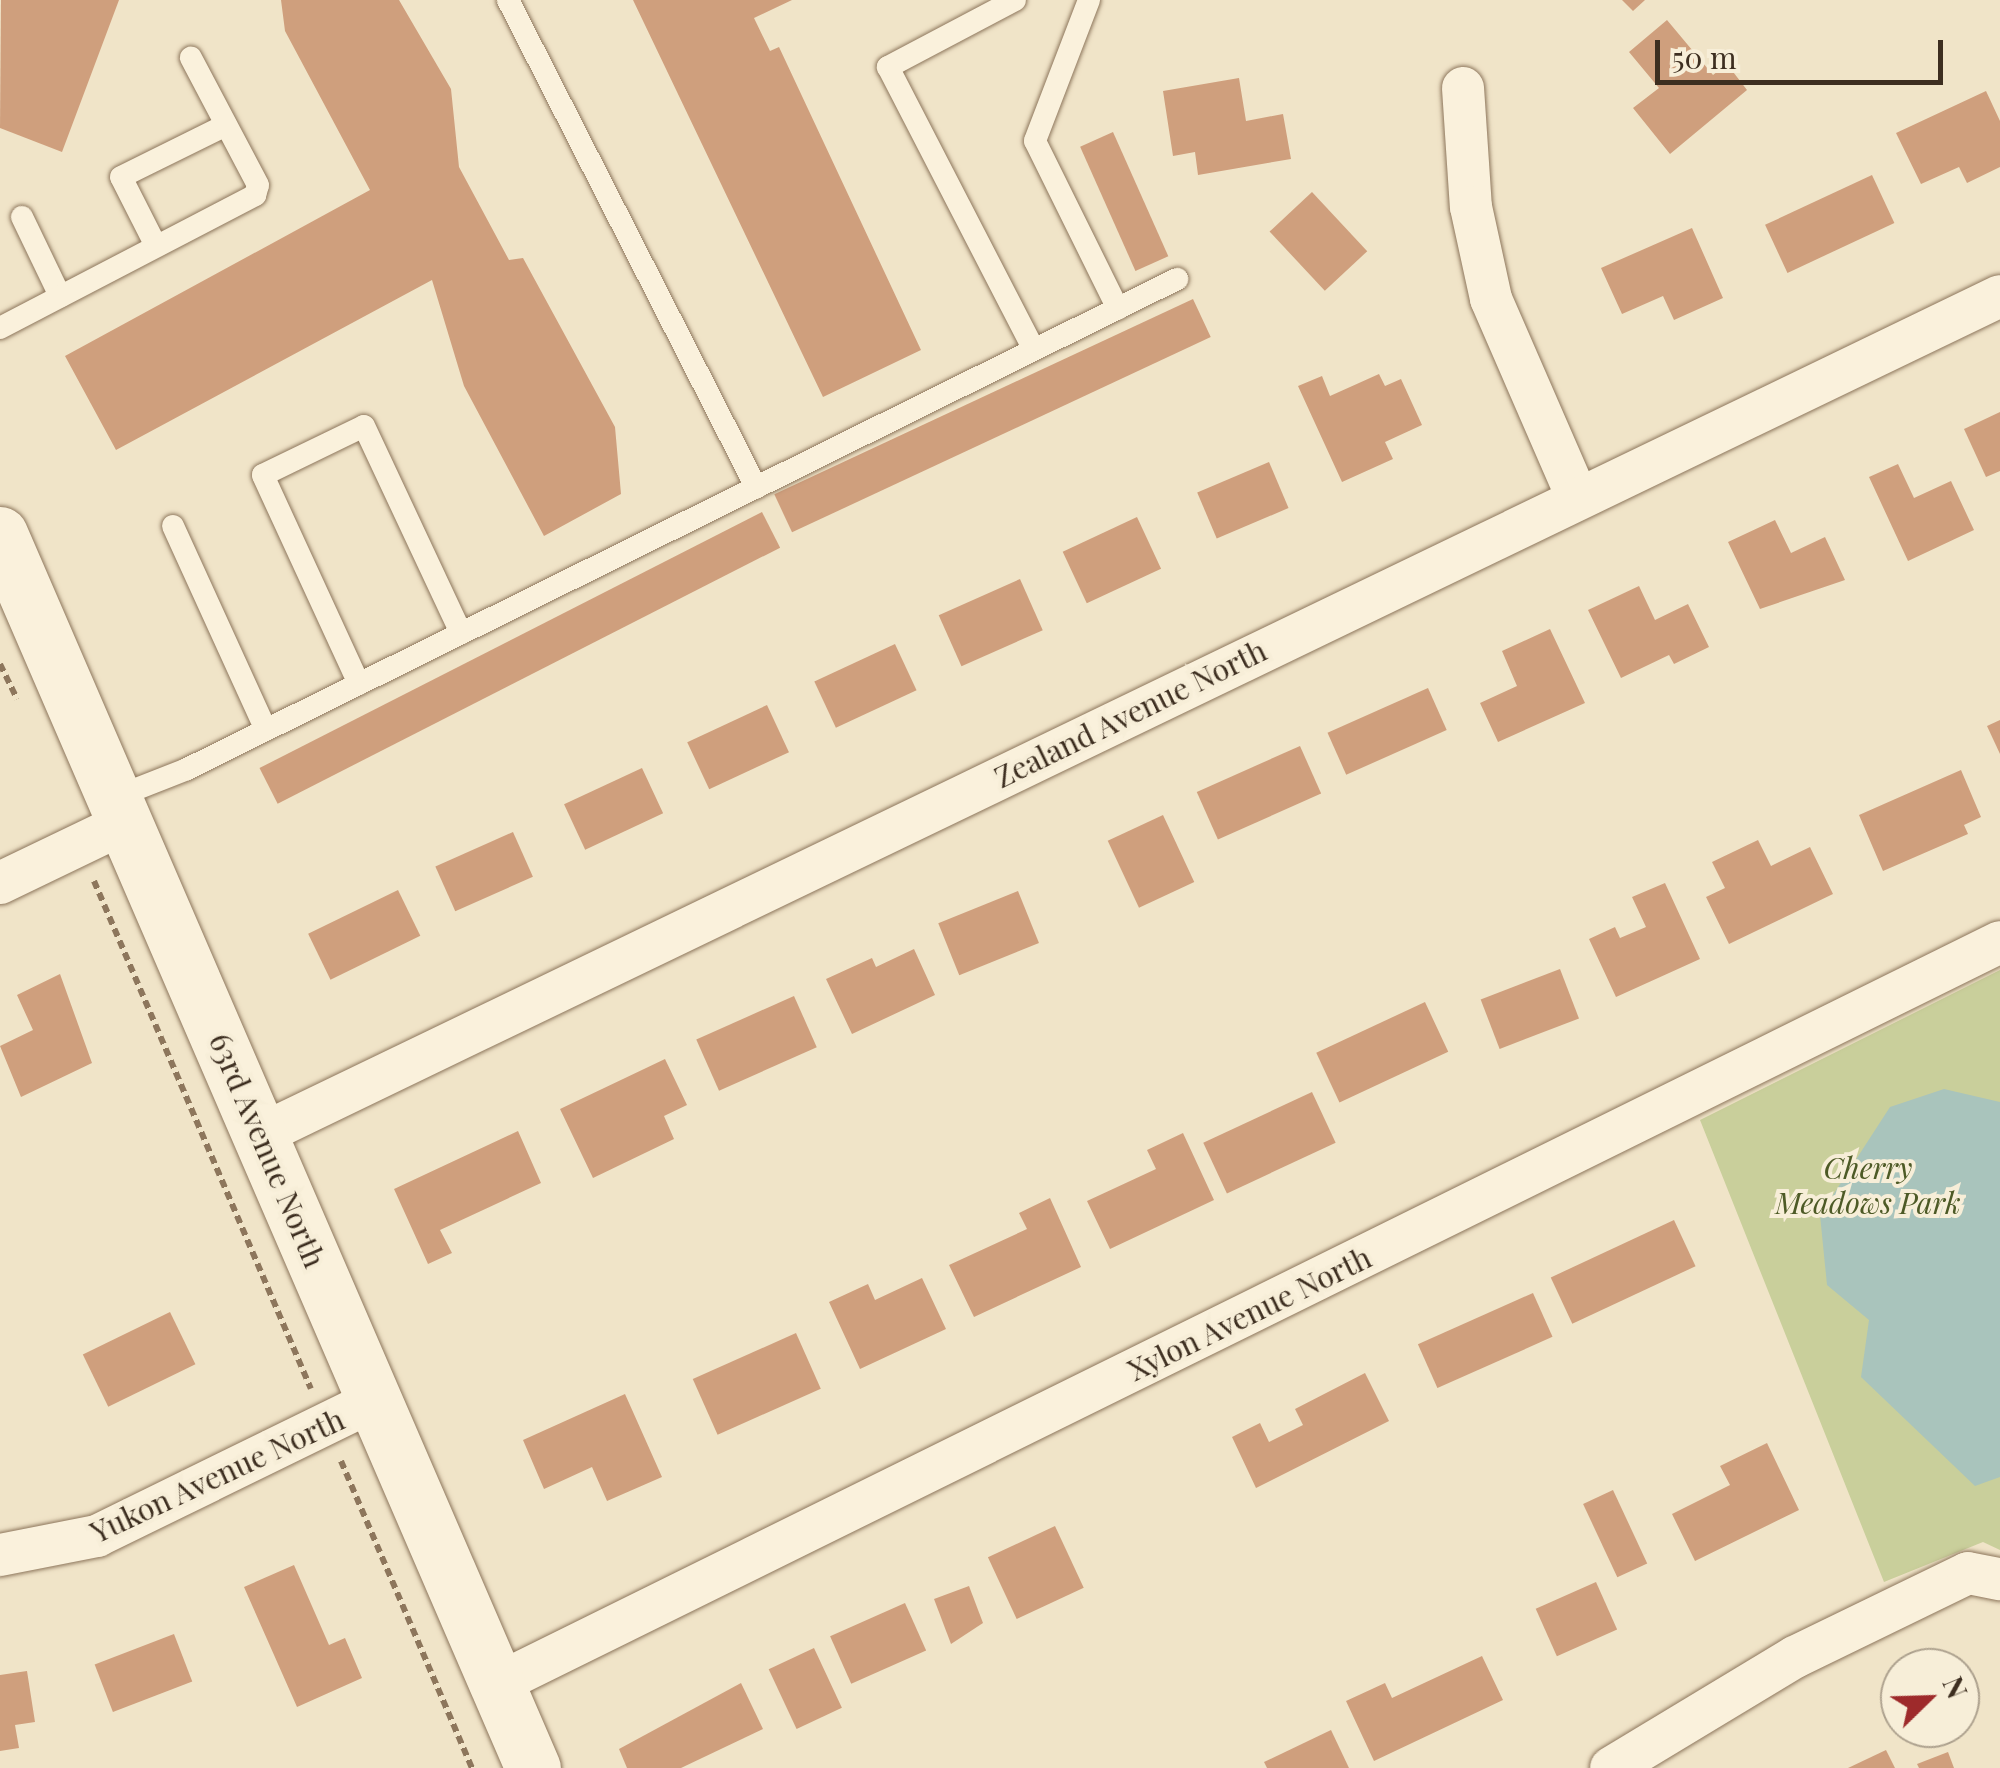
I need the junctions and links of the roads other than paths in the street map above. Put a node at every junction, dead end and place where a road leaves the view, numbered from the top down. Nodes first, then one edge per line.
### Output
1 (508, 0) edge
2 (1015, 0) edge
3 (1088, 0) edge
4 (190, 58) dead end
5 (1463, 88) dead end
6 (226, 124) junction
7 (22, 217) dead end
8 (156, 246) junction
9 (1177, 280) dead end
10 (60, 296) junction
11 (2000, 296) edge
12 (1118, 308) junction
13 (0, 328) edge
14 (1034, 350) junction
15 (756, 487) junction
16 (1576, 497) junction
17 (173, 526) dead end
18 (0, 534) edge
19 (461, 633) junction
20 (359, 684) junction
21 (266, 730) junction
22 (122, 809) junction
23 (0, 883) edge
24 (2000, 942) edge
25 (262, 1134) junction
26 (374, 1400) junction
27 (0, 1555) edge
28 (1998, 1577) edge
29 (498, 1684) junction
30 (534, 1768) edge
31 (1611, 1768) edge

1 - 15 lane
2 - 14 lane
3 - 12 lane
4 - 6 lane
5 - 16 street
6 - 8 lane
6 - 8 lane
7 - 10 lane
8 - 10 lane
9 - 12 lane
10 - 13 lane
11 - 16 street, Zealand Avenue North
12 - 14 lane
14 - 15 lane
15 - 19 lane
16 - 25 street, Zealand Avenue North
17 - 21 lane
18 - 22 street, 63rd Avenue North
19 - 20 lane
19 - 20 lane
20 - 21 lane
21 - 22 lane
22 - 23 street
22 - 25 street, 63rd Avenue North
24 - 29 street, Xylon Avenue North
25 - 26 street, 63rd Avenue North
26 - 27 street, Yukon Avenue North
26 - 29 street, 63rd Avenue North
28 - 31 street
29 - 30 street, 63rd Avenue North

